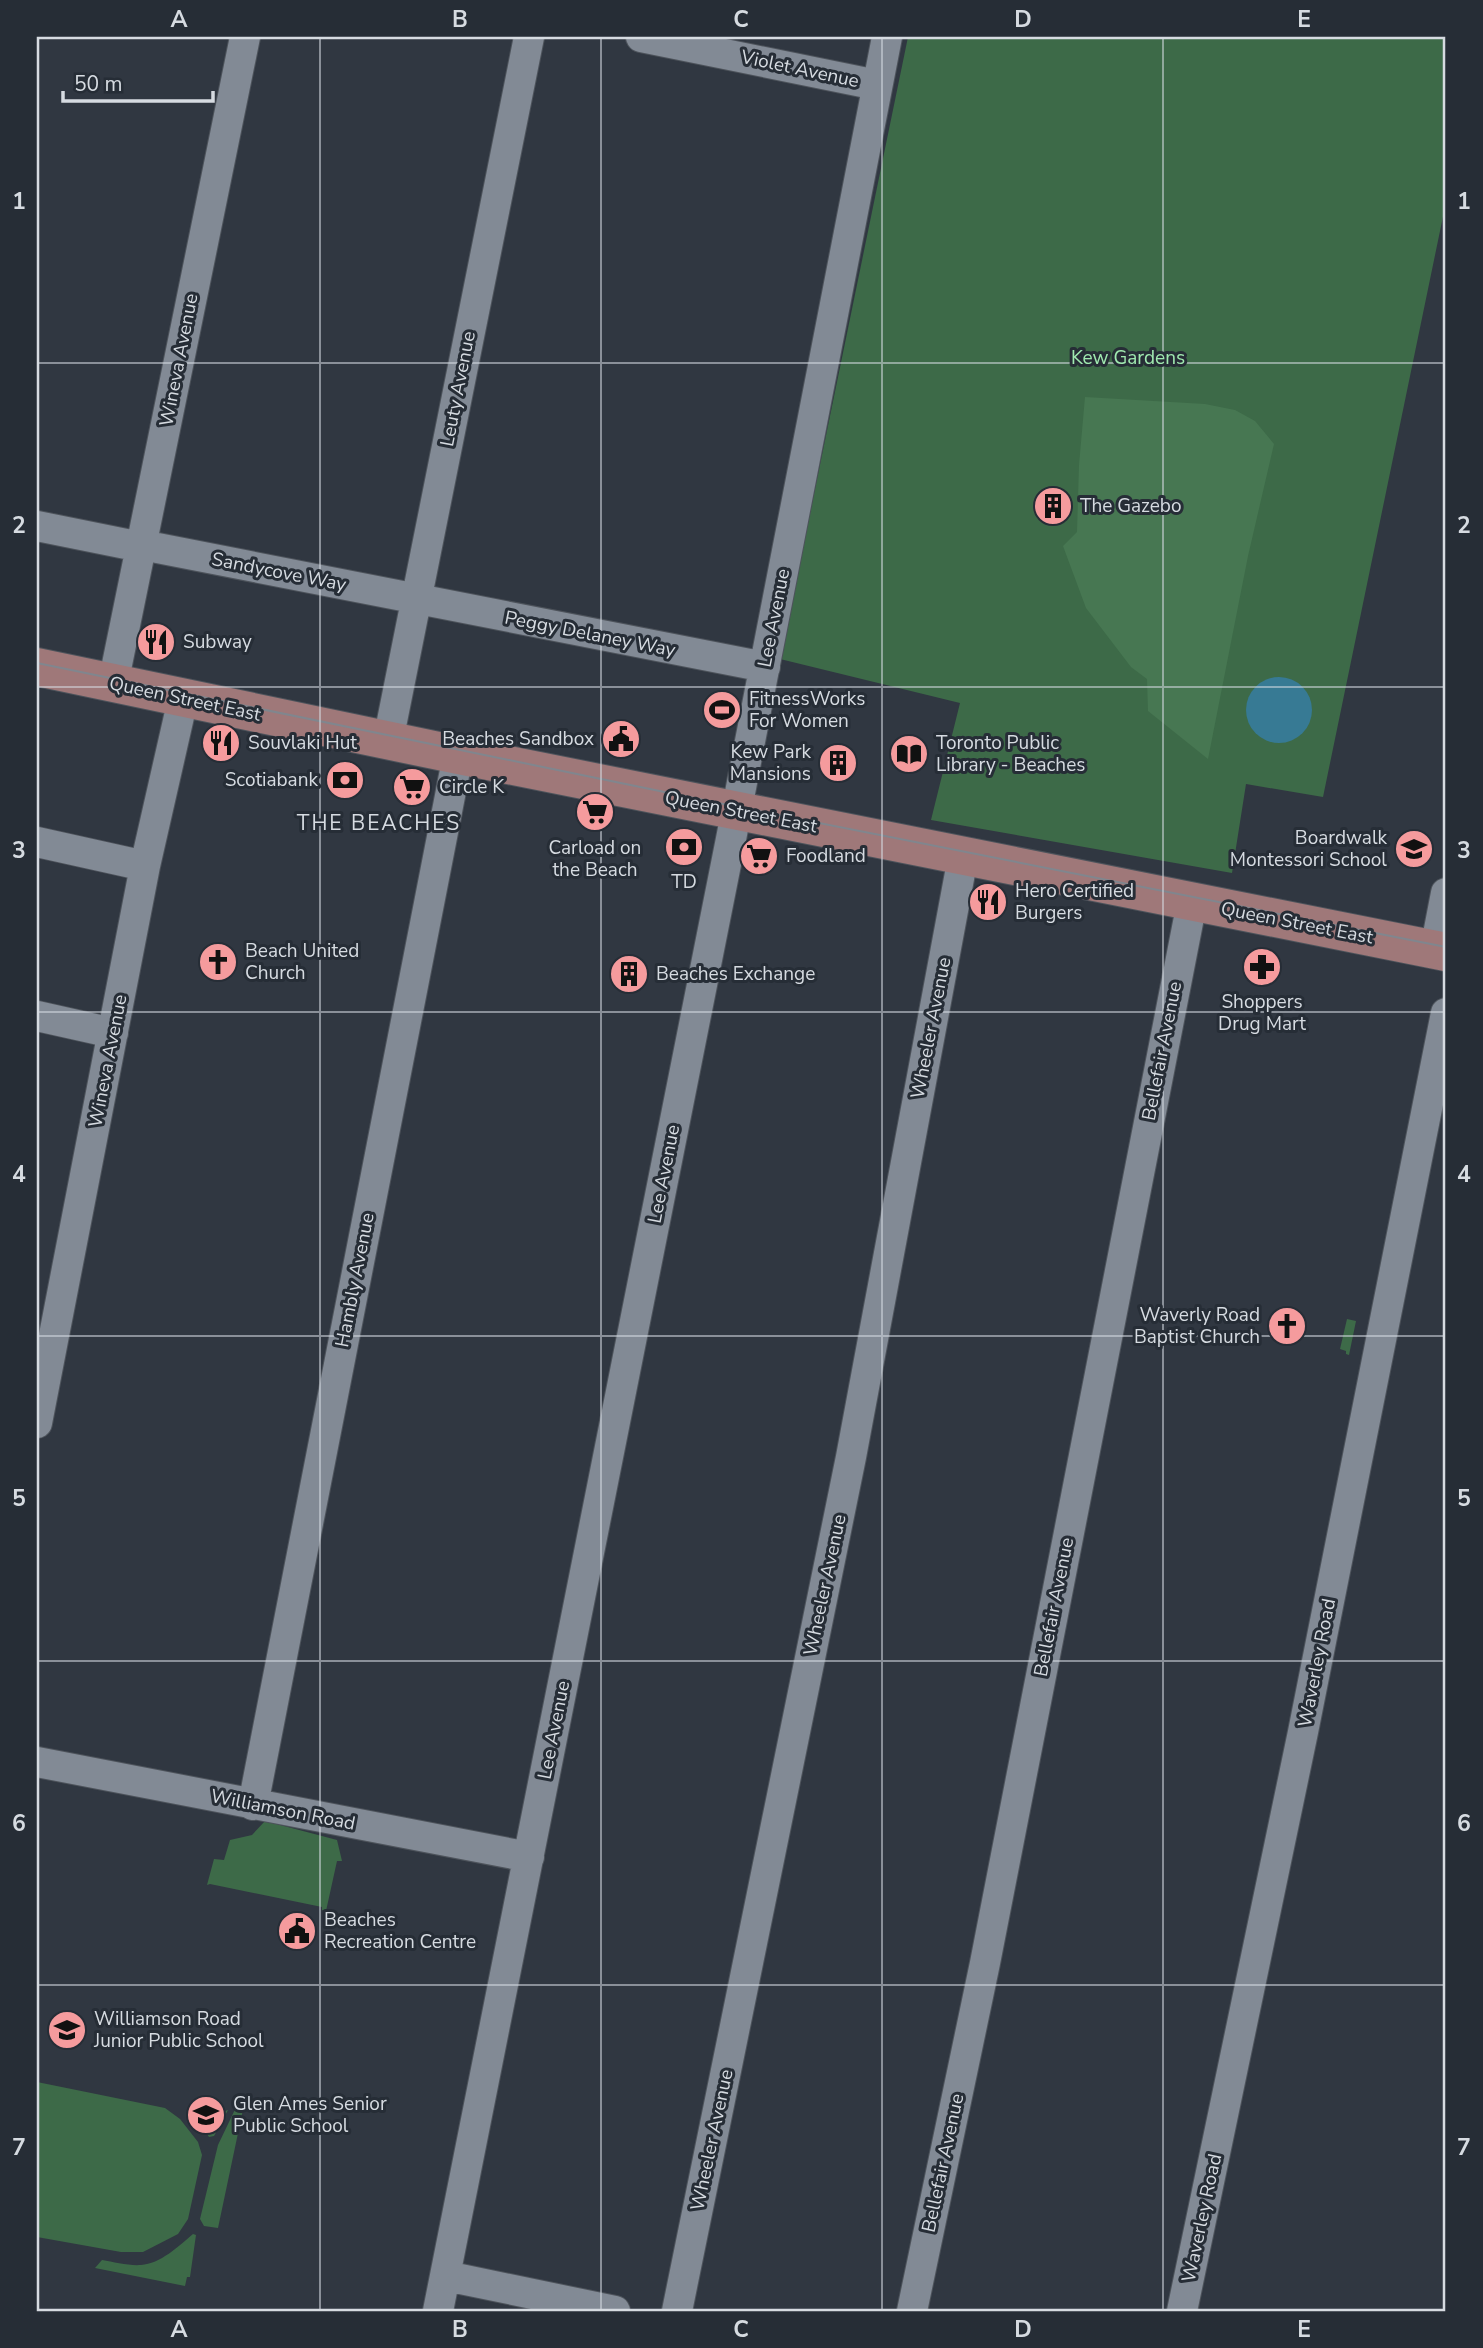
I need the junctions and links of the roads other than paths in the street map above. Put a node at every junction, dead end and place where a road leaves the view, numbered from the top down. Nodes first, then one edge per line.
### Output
1 (245, 37) edge
2 (529, 37) edge
3 (641, 37) edge
4 (887, 37) edge
5 (877, 85) junction
6 (37, 526) edge
7 (142, 546) junction
8 (416, 600) junction
9 (37, 667) edge
10 (765, 667) junction
11 (113, 684) junction
12 (183, 699) junction
13 (388, 741) junction
14 (458, 755) junction
15 (736, 811) junction
16 (37, 842) edge
17 (962, 856) junction
18 (145, 866) junction
19 (1446, 893) edge
20 (1192, 902) junction
21 (1441, 951) edge
22 (1446, 1013) edge
23 (37, 1016) edge
24 (113, 1032) junction
25 (37, 1423) edge
26 (37, 1762) edge
27 (253, 1805) junction
28 (529, 1857) junction
29 (446, 2276) junction
30 (438, 2311) edge
31 (615, 2311) edge
32 (677, 2311) edge
33 (912, 2311) edge
34 (1182, 2311) edge

1 - 7 street, Wineva Avenue
2 - 8 street, Leuty Avenue
3 - 5 street, Violet Avenue
4 - 5 street, Lee Avenue
5 - 10 street, Lee Avenue
6 - 7 street, Sandycove Way
7 - 8 street, Sandycove Way
7 - 11 street, Wineva Avenue
8 - 10 street, Peggy Delaney Way
8 - 13 street, Leuty Avenue
9 - 11 main road, Queen Street East
10 - 15 street, Lee Avenue
11 - 12 main road, Queen Street East
12 - 13 main road, Queen Street East
12 - 18 street, Wineva Avenue
13 - 14 main road, Queen Street East
14 - 15 main road, Queen Street East
14 - 27 street, Hambly Avenue
15 - 17 main road, Queen Street East
15 - 28 street, Lee Avenue
16 - 18 street
17 - 20 main road, Queen Street East
17 - 32 street, Wheeler Avenue
18 - 24 street, Wineva Avenue
19 - 21 street
20 - 21 main road, Queen Street East
20 - 33 street, Bellefair Avenue
22 - 34 street, Waverley Road
23 - 24 street
24 - 25 street, Wineva Avenue
26 - 27 street, Williamson Road
27 - 28 street, Williamson Road
28 - 29 street, Lee Avenue
29 - 30 street, Lee Avenue
29 - 31 street

